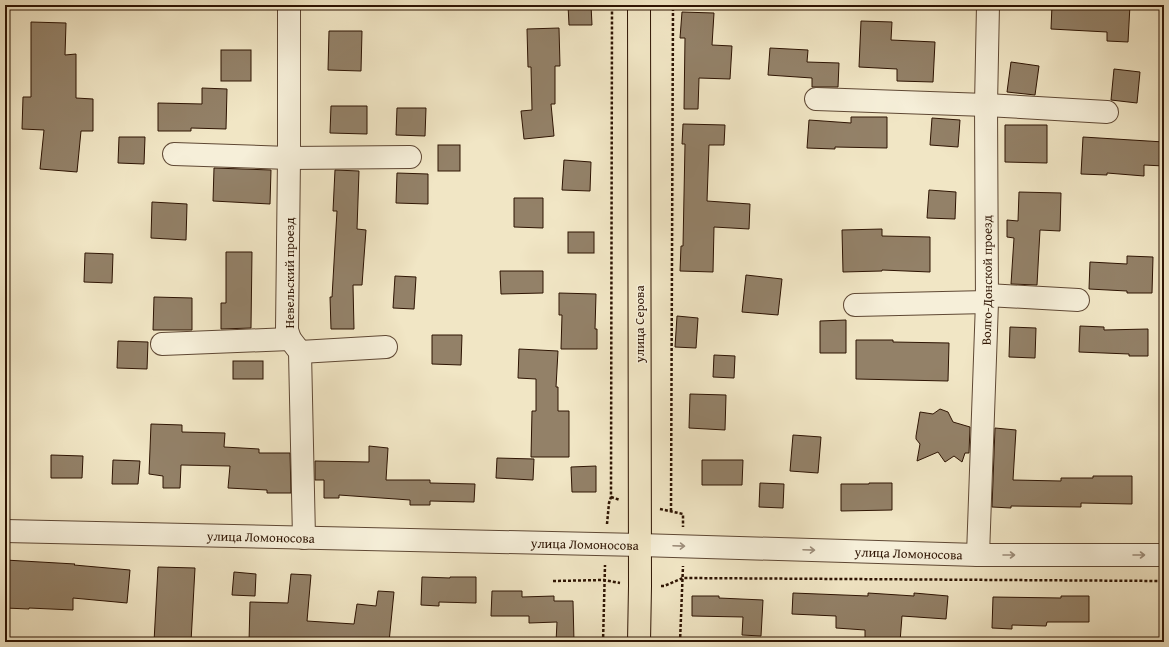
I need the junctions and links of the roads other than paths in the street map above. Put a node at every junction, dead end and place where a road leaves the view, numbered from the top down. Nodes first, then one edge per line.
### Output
1 (289, 5) edge
2 (639, 5) edge
3 (988, 5) edge
4 (816, 99) dead end
5 (986, 104) junction
6 (1107, 112) dead end
7 (174, 154) dead end
8 (410, 157) dead end
9 (289, 158) junction
10 (987, 299) junction
11 (1078, 300) dead end
12 (855, 305) dead end
13 (162, 344) dead end
14 (295, 345) junction
15 (386, 347) dead end
16 (5, 531) edge
17 (304, 538) junction
18 (640, 545) junction
19 (1164, 554) edge
20 (978, 555) junction
21 (639, 642) edge

1 - 9 street, Невельский проезд
2 - 18 main road, улица Серова
3 - 5 street, Волго-Донской проезд
4 - 5 street
5 - 6 street
5 - 10 street, Волго-Донской проезд
7 - 9 street
8 - 9 street
9 - 14 street, Невельский проезд
10 - 11 street
10 - 12 street
10 - 20 street, Волго-Донской проезд
13 - 14 street
14 - 15 street
14 - 17 street, Невельский проезд
16 - 17 street, улица Ломоносова
17 - 18 street, улица Ломоносова
18 -> 20 street, улица Ломоносова
18 - 21 main road, улица Серова
20 -> 19 street, улица Ломоносова

